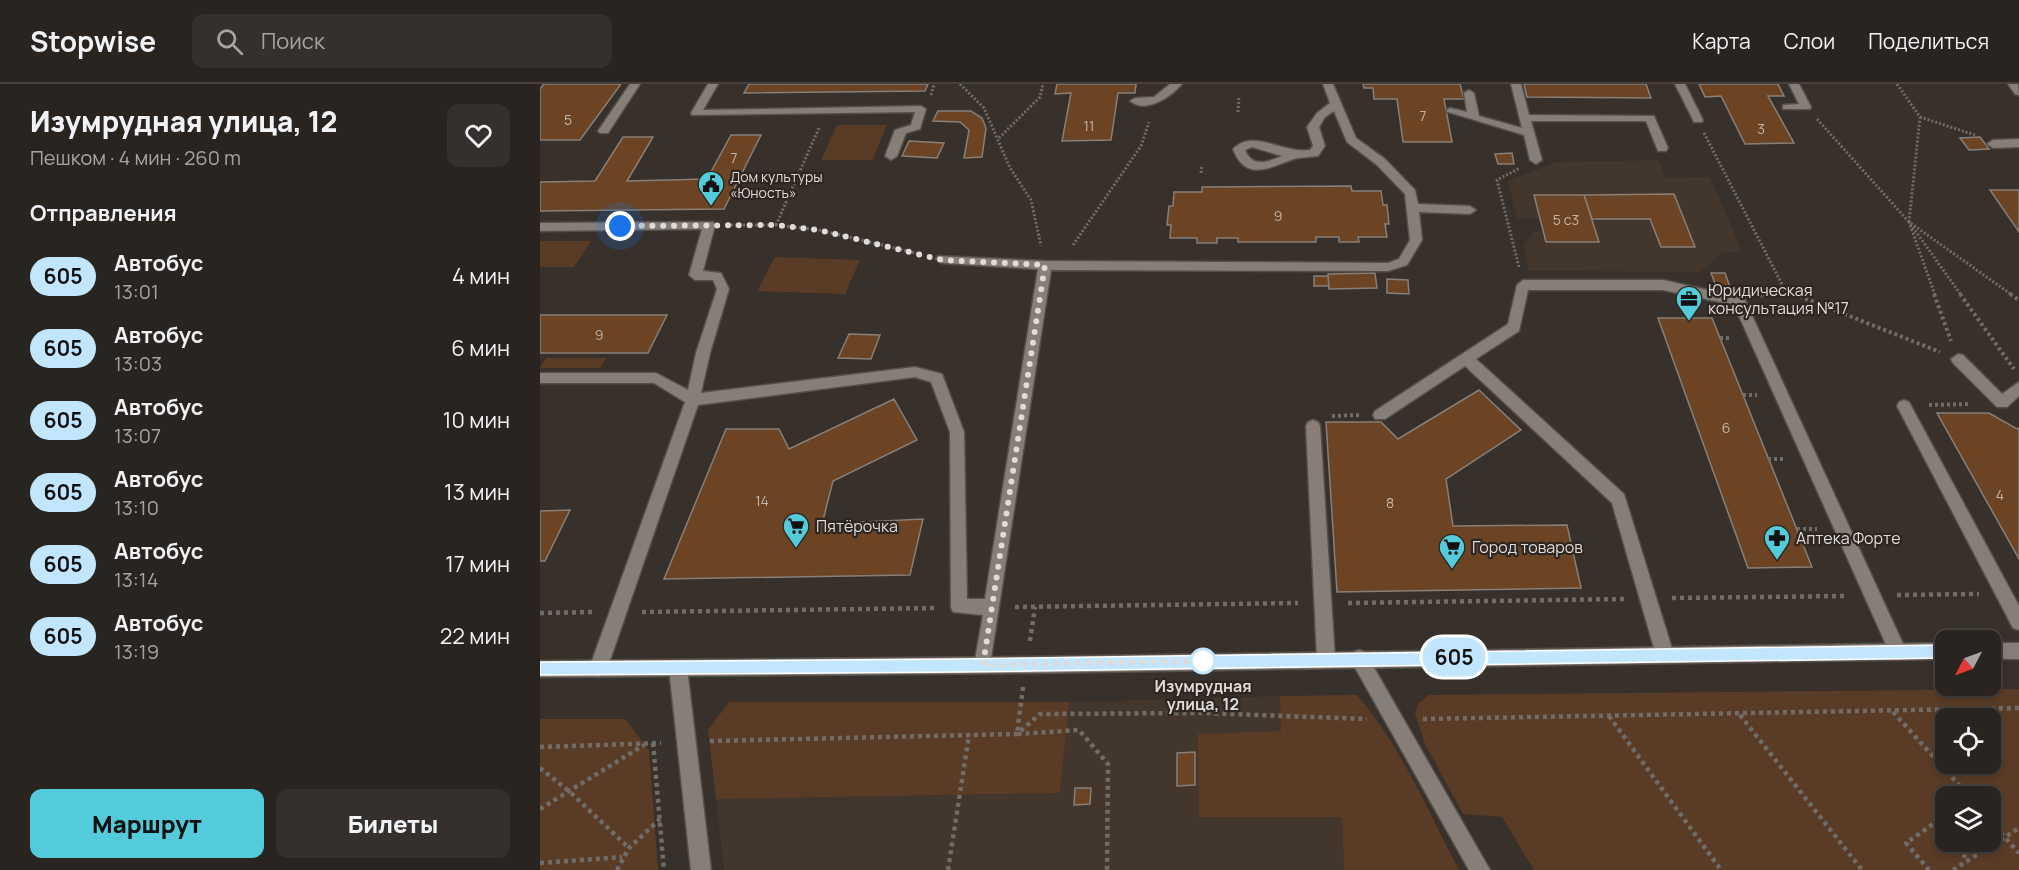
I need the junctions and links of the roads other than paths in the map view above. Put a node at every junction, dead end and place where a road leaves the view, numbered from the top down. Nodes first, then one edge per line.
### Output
1 (635, 84) edge
2 (713, 84) edge
3 (1177, 84) edge
4 (1328, 84) edge
5 (1516, 84) edge
6 (1680, 84) edge
7 (1794, 84) edge
8 (2013, 84) edge
9 (2019, 92) edge
10 (1468, 93) dead end
11 (1135, 100) dead end
12 (1336, 104) junction
13 (1787, 107) dead end
14 (1450, 111) dead end
15 (1474, 118) junction
16 (1525, 118) junction
17 (1698, 120) road end
18 (604, 131) dead end
19 (1529, 133) junction
20 (2019, 143) edge
21 (1997, 144) road end
22 (1662, 148) dead end
23 (1293, 155) dead end
24 (891, 156) dead end
25 (1536, 160) road end
26 (1412, 208) junction
27 (1470, 210) dead end
28 (540, 227) edge
29 (942, 260) road end
30 (1052, 265) junction
31 (1467, 359) junction
32 (1958, 359) road end
33 (540, 378) edge
34 (2019, 388) edge
35 (693, 399) junction
36 (1905, 406) road end
37 (1380, 415) road end
38 (1313, 426) road end
39 (992, 607) junction
40 (2019, 622) edge
41 (1935, 651) edge
42 (2001, 651) edge
43 (2019, 651) edge
44 (1898, 652) junction
45 (1665, 655) junction
46 (1359, 658) junction
47 (1326, 659) junction
48 (983, 665) junction
49 (678, 668) junction
50 (540, 669) edge
51 (598, 669) junction
52 (701, 870) edge
53 (1480, 870) edge

1 - 18 street
2 - 24 street
3 - 11 street
4 - 12 street
5 - 16 street
6 - 17 street
7 - 13 street
8 - 9 street
10 - 15 street
12 - 23 street
12 - 26 street
14 - 15 street
15 - 19 street
16 - 19 street
16 - 22 street
19 - 25 street
20 - 21 street
26 - 27 street
26 - 30 street
28 - 35 street
29 - 30 street
30 - 39 street
31 - 37 street
31 - 44 street
31 - 45 street
32 - 34 street
33 - 35 street
35 - 39 street
35 - 51 street
36 - 40 street
38 - 47 street
39 - 48 street
41 - 44 street
42 - 43 street
44 - 45 street
45 - 46 street
46 - 47 street
46 - 53 street
47 - 48 street
48 - 49 street
49 - 51 street
49 - 52 street
50 - 51 street

